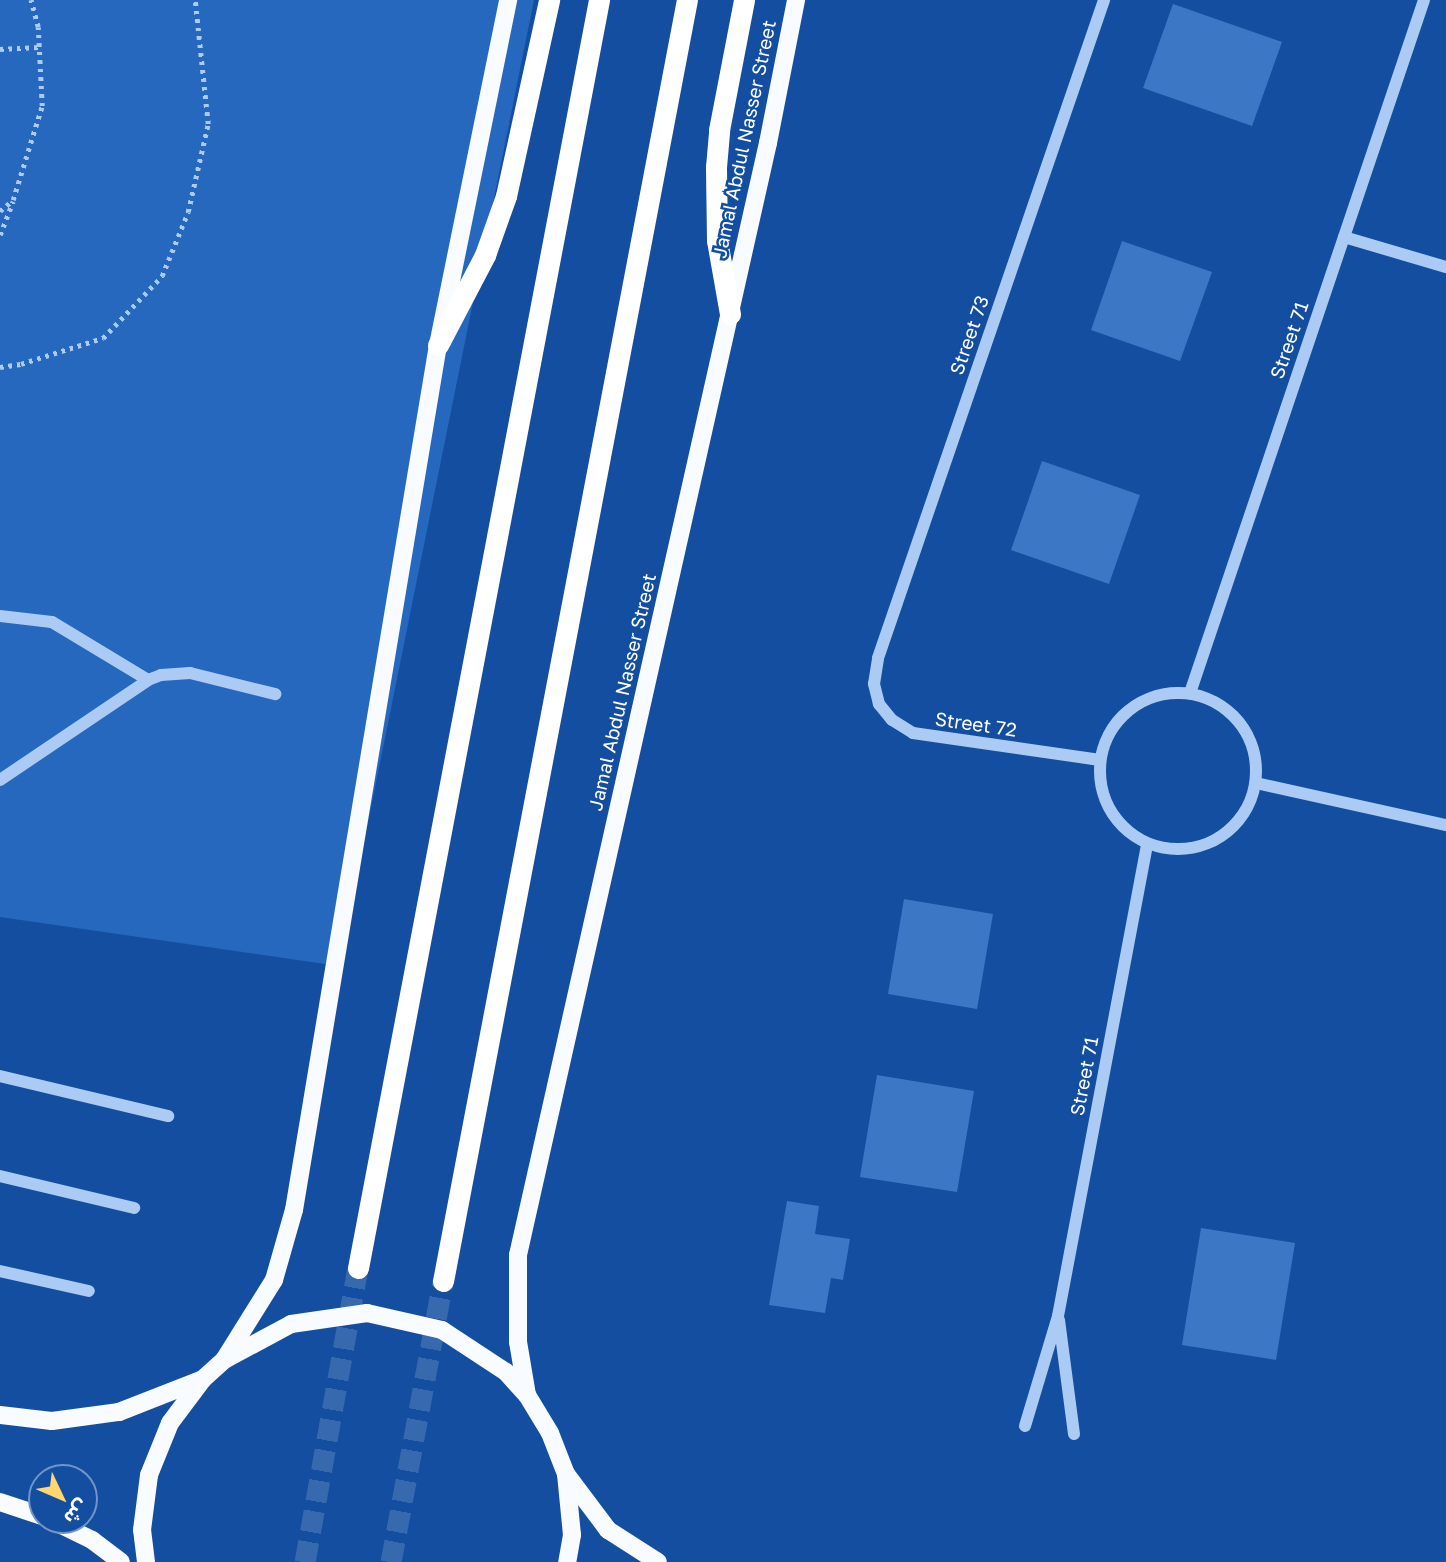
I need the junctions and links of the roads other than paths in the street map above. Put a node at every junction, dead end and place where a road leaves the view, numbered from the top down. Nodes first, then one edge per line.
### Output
1 (508, 0) edge
2 (549, 0) edge
3 (599, 0) edge
4 (687, 0) edge
5 (744, 0) edge
6 (796, 0) edge
7 (1104, 0) edge
8 (1424, 0) edge
9 (1344, 237) junction
10 (1446, 267) edge
11 (730, 314) junction
12 (438, 345) junction
13 (0, 616) edge
14 (148, 680) junction
15 (874, 684) joint
16 (1190, 693) junction
17 (275, 694) dead end
18 (1100, 761) junction
19 (0, 780) edge
20 (1256, 783) junction
21 (1446, 825) edge
22 (1147, 844) junction
23 (0, 1076) edge
24 (168, 1116) dead end
25 (0, 1176) edge
26 (134, 1208) dead end
27 (358, 1268) tunnel mouth
28 (0, 1271) edge
29 (443, 1281) tunnel mouth
30 (89, 1291) dead end
31 (1058, 1316) junction
32 (224, 1360) junction
33 (203, 1379) junction
34 (527, 1395) junction
35 (0, 1415) edge
36 (1024, 1426) dead end
37 (1074, 1434) dead end
38 (566, 1474) junction
39 (0, 1502) edge
40 (28, 1511) edge
41 (81, 1534) edge
42 (121, 1562) edge
43 (146, 1562) edge
44 (567, 1562) edge
45 (658, 1562) edge

1 - 12 main road
2 - 12 highway
3 - 27 highway
4 - 29 highway
5 - 11 highway
6 - 11 main road, Jamal Abdul Nasser Street
7 - 15 street, Street 73
8 - 9 street, Street 71
9 - 10 street
9 - 16 street, Street 71
11 - 34 main road, Jamal Abdul Nasser Street
12 - 32 main road
13 - 14 street
14 - 17 street
14 - 19 street
15 - 18 street, Street 72
16 - 18 street
16 - 20 street
18 - 22 street
20 - 21 street
20 - 22 street
22 - 31 street, Street 71
23 - 24 street
25 - 26 street
28 - 30 street
31 - 36 street, Street 71
31 - 37 street, Street 71
32 - 33 main road
32 - 34 main road
33 - 35 main road
33 - 43 main road
34 - 38 main road
38 - 44 main road
38 - 45 main road
39 - 40 main road
41 - 42 main road

